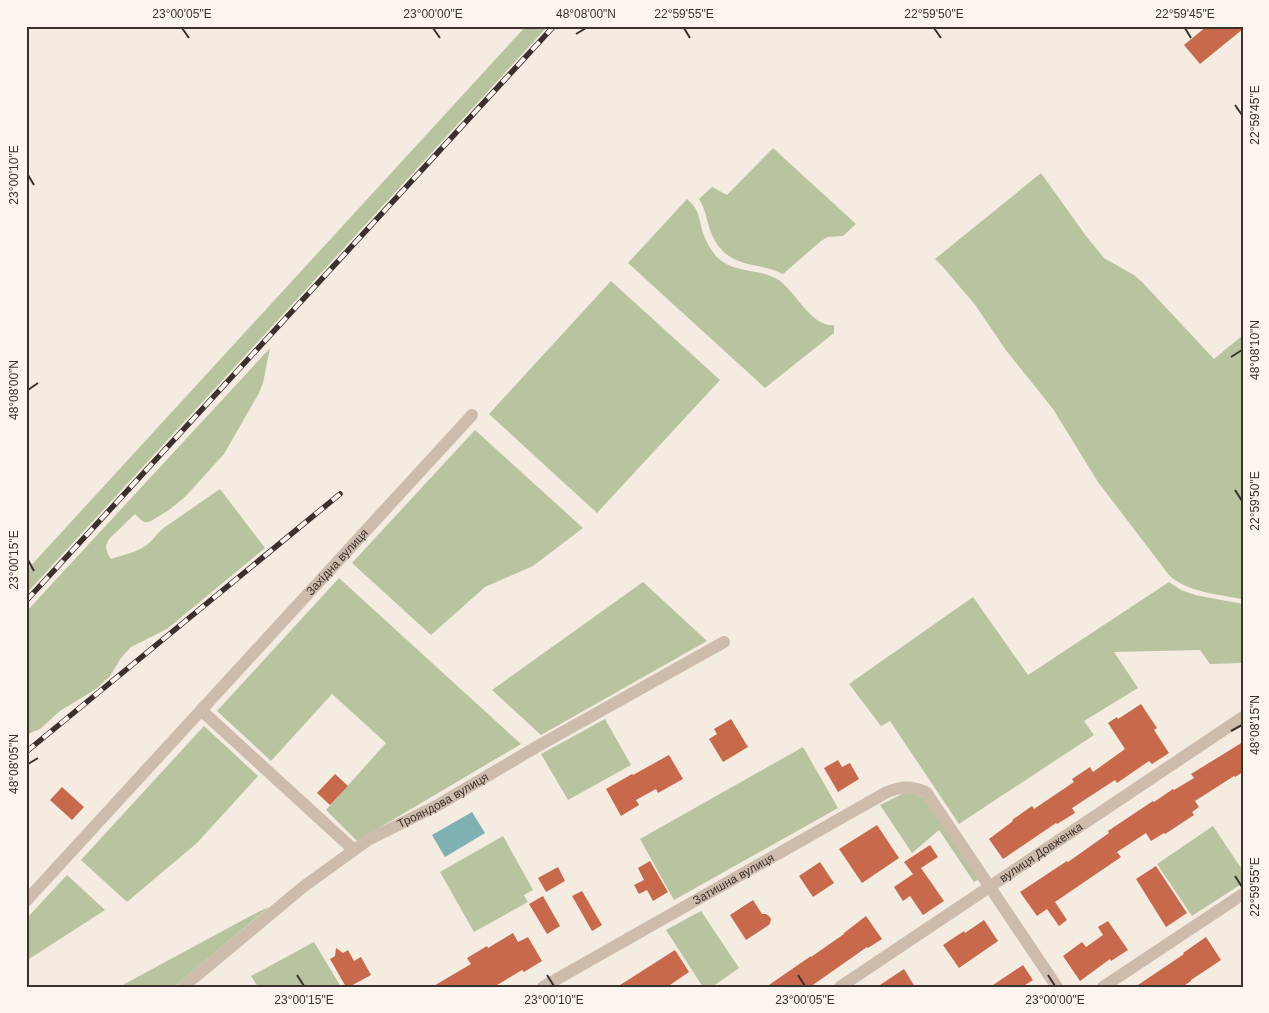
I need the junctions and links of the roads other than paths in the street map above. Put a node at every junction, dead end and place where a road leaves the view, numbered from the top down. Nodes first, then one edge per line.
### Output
1 (472, 415) dead end
2 (724, 642) dead end
3 (201, 710) junction
4 (1243, 716) edge
5 (354, 850) junction
6 (990, 886) junction
7 (1243, 894) edge
8 (26, 900) edge
9 (183, 987) edge
10 (543, 987) edge
11 (840, 987) edge
12 (1057, 987) edge
13 (1104, 987) edge

1 - 3 street, Західна вулиця
2 - 5 street, Трояндова вулиця
3 - 5 street
3 - 8 street, Західна вулиця
4 - 6 street, вулиця Довженка
5 - 9 street, Трояндова вулиця
6 - 10 street, Затишна вулиця
6 - 11 street, вулиця Довженка
6 - 12 street
7 - 13 street

